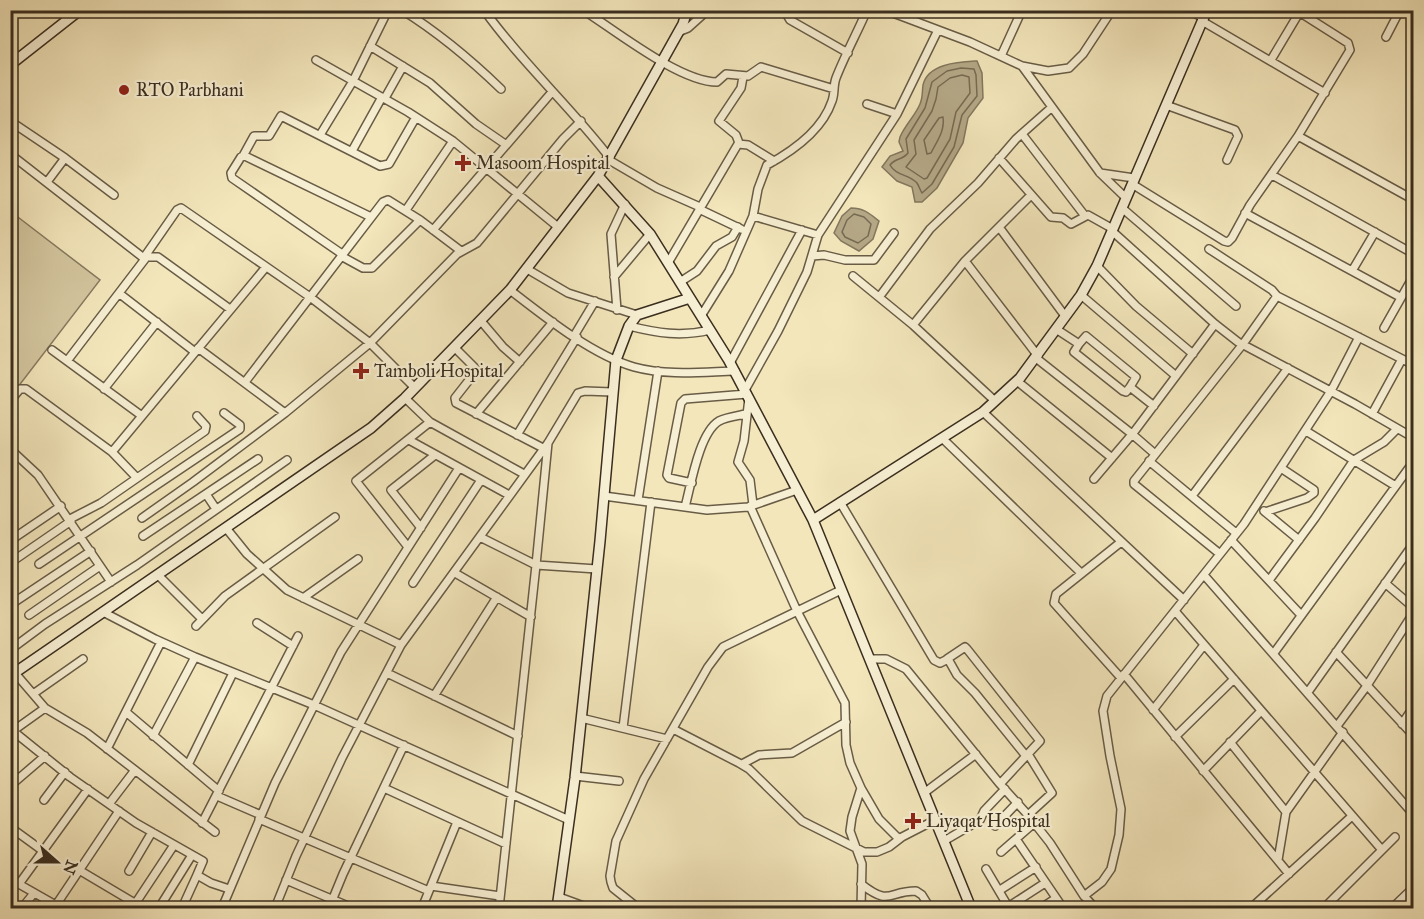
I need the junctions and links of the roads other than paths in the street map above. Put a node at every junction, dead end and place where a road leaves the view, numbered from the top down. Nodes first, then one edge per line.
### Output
1 (80, 10) edge
2 (387, 10) edge
3 (402, 10) edge
4 (484, 10) edge
5 (583, 10) edge
6 (687, 10) edge
7 (708, 10) edge
8 (784, 10) edge
9 (867, 10) edge
10 (885, 10) edge
11 (911, 10) edge
12 (1112, 10) edge
13 (1189, 10) edge
14 (1400, 10) edge
15 (1021, 11) edge
16 (1298, 12) edge
17 (1204, 16) edge
18 (908, 19) junction
19 (938, 30) junction
20 (678, 32) junction
21 (1386, 37) dead end
22 (370, 46) junction
23 (848, 53) junction
24 (1001, 57) junction
25 (316, 60) dead end
26 (1271, 60) junction
27 (662, 62) junction
28 (10, 65) edge
29 (403, 66) junction
30 (1022, 66) junction
31 (743, 77) junction
32 (353, 81) junction
33 (501, 89) dead end
34 (834, 89) junction
35 (552, 92) junction
36 (1324, 93) junction
37 (383, 98) junction
38 (867, 104) dead end
39 (1166, 105) junction
40 (1052, 107) junction
41 (897, 114) junction
42 (416, 117) junction
43 (10, 121) edge
44 (581, 121) junction
45 (1022, 134) junction
46 (320, 135) junction
47 (1298, 136) junction
48 (453, 141) junction
49 (740, 143) junction
50 (506, 144) junction
51 (351, 151) junction
52 (10, 154) edge
53 (243, 156) junction
54 (65, 158) junction
55 (999, 158) junction
56 (609, 159) junction
57 (1227, 160) dead end
58 (774, 161) junction
59 (485, 167) junction
60 (1100, 173) junction
61 (1272, 175) junction
62 (598, 176) junction
63 (1133, 181) junction
64 (47, 182) junction
65 (519, 193) junction
66 (114, 195) dead end
67 (1031, 195) junction
68 (1126, 198) junction
69 (1413, 200) edge
70 (625, 204) junction
71 (699, 208) junction
72 (1122, 208) junction
73 (406, 210) junction
74 (1245, 213) junction
75 (753, 216) junction
76 (1085, 216) junction
77 (371, 217) junction
78 (420, 220) junction
79 (738, 227) junction
80 (999, 227) junction
81 (558, 228) junction
82 (433, 230) junction
83 (802, 230) junction
84 (1113, 230) junction
85 (746, 231) junction
86 (1375, 232) junction
87 (894, 233) dead end
88 (650, 234) junction
89 (818, 235) junction
90 (1209, 249) dead end
91 (461, 251) junction
92 (1413, 254) edge
93 (342, 255) junction
94 (144, 256) junction
95 (812, 256) junction
96 (965, 261) junction
97 (668, 263) junction
98 (1097, 266) junction
99 (266, 267) junction
100 (527, 269) junction
101 (1352, 271) junction
102 (1413, 275) edge
103 (853, 276) dead end
104 (614, 277) junction
105 (680, 282) junction
106 (510, 290) junction
107 (120, 294) junction
108 (1081, 295) junction
109 (880, 296) junction
110 (1277, 296) junction
111 (310, 297) junction
112 (1400, 297) junction
113 (690, 298) junction
114 (595, 301) junction
115 (1236, 306) dead end
116 (230, 309) junction
117 (617, 310) junction
118 (637, 315) junction
119 (701, 316) junction
120 (1065, 316) junction
121 (481, 321) junction
122 (157, 322) junction
123 (553, 322) junction
124 (1215, 324) junction
125 (913, 325) junction
126 (629, 326) junction
127 (1384, 328) dead end
128 (1056, 329) junction
129 (710, 330) junction
130 (575, 336) junction
131 (1359, 337) junction
132 (370, 343) junction
133 (1079, 344) junction
134 (1243, 344) junction
135 (455, 348) junction
136 (52, 350) dead end
137 (196, 350) junction
138 (1193, 354) junction
139 (1037, 357) junction
140 (1402, 359) junction
141 (616, 360) junction
142 (67, 361) junction
143 (520, 362) junction
144 (1413, 365) edge
145 (733, 367) junction
146 (1288, 368) junction
147 (658, 371) junction
148 (1176, 376) junction
149 (1017, 381) junction
150 (245, 382) junction
151 (1130, 387) junction
152 (415, 388) junction
153 (105, 389) junction
154 (1331, 391) junction
155 (612, 392) junction
156 (747, 394) junction
157 (405, 398) junction
158 (10, 401) edge
159 (996, 401) junction
160 (1154, 406) junction
161 (983, 412) junction
162 (224, 413) dead end
163 (285, 413) junction
164 (476, 414) junction
165 (746, 414) junction
166 (1372, 414) junction
167 (142, 416) junction
168 (197, 416) dead end
169 (430, 422) junction
170 (1397, 429) junction
171 (1306, 431) junction
172 (1132, 434) junction
173 (517, 435) junction
174 (1413, 438) edge
175 (943, 439) junction
176 (409, 440) junction
177 (546, 446) junction
178 (112, 452) junction
179 (12, 453) edge
180 (435, 454) junction
181 (1155, 454) junction
182 (1112, 458) junction
183 (258, 459) dead end
184 (287, 460) dead end
185 (1354, 460) junction
186 (1149, 461) junction
187 (1413, 461) edge
188 (459, 468) junction
189 (1281, 468) junction
190 (524, 474) junction
191 (137, 478) junction
192 (1094, 478) dead end
193 (481, 480) junction
194 (692, 483) junction
195 (1394, 485) junction
196 (797, 490) junction
197 (206, 494) junction
198 (508, 495) junction
199 (604, 496) junction
200 (1192, 496) junction
201 (638, 501) junction
202 (651, 502) junction
203 (840, 502) junction
204 (1257, 504) junction
205 (61, 506) junction
206 (752, 506) junction
207 (685, 507) junction
208 (216, 509) junction
209 (1266, 512) junction
210 (335, 517) dead end
211 (142, 518) dead end
212 (70, 520) junction
213 (813, 520) junction
214 (226, 528) junction
215 (421, 528) junction
216 (1236, 533) junction
217 (143, 536) dead end
218 (81, 537) junction
219 (480, 537) junction
220 (11, 540) edge
221 (1231, 540) junction
222 (1299, 540) junction
223 (1121, 542) junction
224 (1413, 543) edge
225 (408, 547) junction
226 (91, 551) junction
227 (1220, 554) junction
228 (357, 559) dead end
229 (10, 563) edge
230 (39, 564) dead end
231 (536, 565) junction
232 (100, 566) junction
233 (263, 568) junction
234 (597, 569) junction
235 (454, 573) junction
236 (1081, 573) junction
237 (158, 575) junction
238 (1204, 575) junction
239 (1270, 579) junction
240 (111, 582) junction
241 (413, 583) dead end
242 (1385, 583) junction
243 (842, 590) junction
244 (496, 597) junction
245 (303, 598) junction
246 (1184, 600) junction
247 (10, 605) edge
248 (1413, 610) edge
249 (797, 611) junction
250 (1175, 611) junction
251 (103, 612) junction
252 (29, 615) dead end
253 (1301, 615) junction
254 (531, 617) junction
255 (202, 619) junction
256 (257, 624) dead end
257 (358, 624) junction
258 (196, 626) dead end
259 (298, 636) dead end
260 (161, 642) junction
261 (401, 645) junction
262 (1204, 645) junction
263 (293, 646) junction
264 (10, 650) edge
265 (1336, 652) junction
266 (1274, 653) junction
267 (195, 657) junction
268 (82, 659) dead end
269 (870, 659) junction
270 (947, 659) junction
271 (233, 673) junction
272 (387, 673) junction
273 (13, 674) edge
274 (1123, 676) junction
275 (1234, 679) junction
276 (1366, 687) junction
277 (271, 688) junction
278 (1308, 692) junction
279 (33, 694) junction
280 (434, 696) junction
281 (314, 705) junction
282 (1413, 706) edge
283 (45, 708) junction
284 (1154, 710) junction
285 (1262, 711) junction
286 (126, 712) junction
287 (581, 718) junction
288 (846, 722) junction
289 (1402, 724) junction
290 (360, 725) junction
291 (623, 728) junction
292 (673, 729) junction
293 (1340, 729) junction
294 (12, 732) edge
295 (153, 736) junction
296 (518, 736) junction
297 (1413, 736) edge
298 (1175, 737) junction
299 (667, 739) junction
300 (1230, 741) junction
301 (404, 745) junction
302 (107, 749) junction
303 (976, 754) junction
304 (1027, 755) junction
305 (45, 756) junction
306 (742, 764) junction
307 (188, 765) junction
308 (135, 770) junction
309 (1313, 770) junction
310 (1203, 771) junction
311 (65, 772) junction
312 (575, 776) junction
313 (619, 781) dead end
314 (10, 786) edge
315 (1003, 787) junction
316 (384, 788) junction
317 (861, 788) junction
318 (88, 789) junction
319 (218, 793) junction
320 (924, 793) junction
321 (512, 794) junction
322 (44, 800) dead end
323 (1018, 802) junction
324 (109, 804) junction
325 (1412, 810) edge
326 (119, 811) junction
327 (1286, 812) junction
328 (1028, 815) junction
329 (1352, 816) junction
330 (260, 817) junction
331 (569, 820) junction
332 (935, 820) junction
333 (457, 822) junction
334 (202, 823) junction
335 (1035, 823) junction
336 (994, 826) dead end
337 (10, 827) edge
338 (152, 832) junction
339 (214, 832) dead end
340 (304, 837) junction
341 (1395, 837) dead end
342 (899, 839) junction
343 (1016, 839) junction
344 (944, 842) junction
345 (506, 844) junction
346 (174, 845) junction
347 (857, 850) junction
348 (1382, 850) junction
349 (43, 851) junction
350 (1001, 852) dead end
351 (192, 855) junction
352 (350, 858) junction
353 (1278, 860) junction
354 (1036, 867) junction
355 (986, 869) dead end
356 (79, 870) junction
357 (129, 871) dead end
358 (1289, 874) junction
359 (197, 875) junction
360 (10, 879) edge
361 (286, 880) junction
362 (1045, 883) junction
363 (19, 884) junction
364 (861, 884) junction
365 (1413, 887) edge
366 (229, 889) junction
367 (430, 889) junction
368 (1000, 890) junction
369 (34, 893) junction
370 (500, 896) junction
371 (1084, 896) junction
372 (559, 897) junction
373 (333, 899) junction
374 (1055, 899) junction
375 (135, 904) junction
376 (58, 907) edge
377 (1009, 908) edge
378 (1252, 908) edge
379 (22, 909) edge
380 (143, 909) edge
381 (159, 909) edge
382 (182, 909) edge
383 (222, 909) edge
384 (275, 909) edge
385 (329, 909) edge
386 (353, 909) edge
387 (422, 909) edge
388 (499, 909) edge
389 (557, 909) edge
390 (589, 909) edge
391 (638, 909) edge
392 (861, 909) edge
393 (930, 909) edge
394 (971, 909) edge
395 (1041, 909) edge
396 (1063, 909) edge
397 (1095, 909) edge
398 (1324, 909) edge
399 (1392, 909) edge

1 - 28 street
2 - 22 street
3 - 33 street
4 - 35 street
5 - 27 street
6 - 20 street
7 - 20 street
8 - 23 street
9 - 23 street
10 - 18 street
11 - 18 street
12 - 30 street
13 - 17 street
14 - 21 street
15 - 24 street
16 - 26 street
16 - 36 street
17 - 26 street
17 - 39 street
18 - 19 street
19 - 24 street
19 - 41 street
20 - 27 street
22 - 29 street
22 - 32 street
23 - 34 street
24 - 30 street
25 - 32 street
26 - 36 street
27 - 31 street
27 - 56 street
29 - 37 street
29 - 50 street
30 - 40 street
31 - 34 street
31 - 49 street
32 - 37 street
32 - 46 street
34 - 58 street
35 - 44 street
35 - 50 street
36 - 47 street
37 - 42 street
37 - 51 street
38 - 41 street
39 - 57 street
39 - 63 street
40 - 45 street
40 - 60 street
41 - 89 street
42 - 48 street
42 - 51 street
43 - 54 street
44 - 56 street
44 - 65 street
45 - 55 street
45 - 76 street
46 - 51 street
46 - 53 street
47 - 61 street
47 - 69 street
48 - 59 street
48 - 73 street
49 - 58 street
49 - 71 street
50 - 59 street
52 - 64 street
53 - 77 street
53 - 93 street
54 - 64 street
54 - 66 street
55 - 67 street
55 - 109 street
56 - 62 street
56 - 71 street
58 - 75 street
59 - 65 street
59 - 82 street
60 - 63 street
60 - 68 street
61 - 74 street
61 - 86 street
62 - 70 street
62 - 81 street
63 - 68 street
63 - 74 street
64 - 94 street
65 - 81 street
65 - 91 street
67 - 76 street
67 - 80 street
68 - 72 street
70 - 88 street
70 - 104 street
71 - 79 street
71 - 97 street
72 - 84 street
72 - 115 street
73 - 77 street
73 - 78 street
74 - 101 street
75 - 83 street
75 - 85 street
76 - 84 street
77 - 93 street
78 - 82 street
78 - 93 street
79 - 85 street
79 - 105 street
80 - 96 street
80 - 120 street
81 - 100 street
82 - 91 street
83 - 89 street
83 - 145 street
84 - 98 street
84 - 124 street
85 - 119 street
86 - 92 street
86 - 101 street
87 - 95 street
88 - 97 street
88 - 104 street
89 - 95 street
90 - 110 street
91 - 132 street
93 - 111 street
94 - 99 street
94 - 107 street
94 - 116 street
95 - 156 street
96 - 125 street
96 - 139 street
97 - 105 street
98 - 108 street
98 - 138 street
99 - 111 street
99 - 116 street
100 - 106 street
100 - 114 street
101 - 112 street
102 - 112 street
103 - 109 street
104 - 117 street
105 - 113 street
106 - 121 street
106 - 123 street
107 - 122 street
107 - 142 street
108 - 120 street
108 - 148 street
109 - 125 street
110 - 131 street
110 - 134 street
111 - 132 street
111 - 150 street
112 - 127 street
113 - 118 street
113 - 119 street
114 - 117 street
114 - 130 street
116 - 137 street
117 - 118 street
118 - 126 street
119 - 129 street
120 - 128 street
121 - 135 street
121 - 143 street
122 - 137 street
122 - 153 street
123 - 130 street
123 - 143 street
124 - 134 street
124 - 138 street
125 - 159 street
126 - 129 street
126 - 141 street
128 - 133 street
128 - 139 street
129 - 145 street
130 - 141 street
130 - 173 street
131 - 140 street
131 - 154 street
132 - 152 street
132 - 163 street
133 - 151 street
133 - 151 street
134 - 146 street
134 - 181 street
135 - 152 street
135 - 164 street
136 - 142 street
137 - 150 street
137 - 167 street
138 - 148 street
139 - 149 street
139 - 172 street
140 - 144 street
140 - 166 street
141 - 147 street
141 - 155 street
142 - 153 street
143 - 164 street
145 - 147 street
145 - 156 street
146 - 154 street
146 - 200 street
147 - 201 street
148 - 160 street
149 - 159 street
149 - 182 street
150 - 163 street
151 - 160 street
152 - 157 street
153 - 167 street
154 - 166 street
154 - 171 street
155 - 177 street
155 - 199 street
156 - 165 street
156 - 194 street
156 - 196 street
157 - 169 street
157 - 214 street
158 - 178 street
159 - 161 street
160 - 172 street
161 - 175 street
161 - 223 street
162 - 218 street
163 - 211 street
164 - 173 street
165 - 194 street
165 - 206 street
166 - 170 street
167 - 178 street
168 - 191 street
169 - 176 street
169 - 190 street
170 - 174 street
170 - 185 street
171 - 185 street
171 - 189 street
172 - 181 street
172 - 182 street
173 - 177 street
175 - 203 street
175 - 236 street
176 - 180 street
176 - 225 street
177 - 190 street
177 - 231 street
178 - 191 street
179 - 205 street
180 - 188 street
180 - 215 street
181 - 186 street
182 - 192 street
183 - 197 street
184 - 208 street
185 - 195 street
185 - 222 street
186 - 200 street
186 - 227 street
187 - 195 street
188 - 193 street
188 - 215 street
189 - 204 street
189 - 209 street
190 - 198 street
191 - 212 street
193 - 198 street
193 - 241 street
194 - 207 street
195 - 253 street
196 - 206 street
196 - 213 street
197 - 208 street
197 - 217 street
198 - 219 street
199 - 201 street
199 - 234 street
200 - 216 street
201 - 202 street
202 - 207 street
202 - 291 street
203 - 213 street
203 - 270 street
204 - 209 street
204 - 216 street
205 - 212 street
205 - 220 street
206 - 207 street
206 - 249 street
208 - 240 street
209 - 222 street
210 - 233 street
212 - 218 street
212 - 229 street
213 - 243 street
214 - 233 street
214 - 237 street
215 - 225 street
216 - 221 street
218 - 226 street
218 - 230 street
219 - 231 street
219 - 235 street
221 - 227 street
221 - 239 street
222 - 239 street
223 - 236 street
223 - 246 street
224 - 242 street
225 - 257 street
226 - 232 street
226 - 247 street
227 - 238 street
228 - 245 street
231 - 234 street
231 - 254 street
232 - 240 street
232 - 252 street
233 - 245 street
233 - 255 street
234 - 287 street
235 - 244 street
235 - 261 street
236 - 274 street
237 - 251 street
237 - 255 street
238 - 246 street
238 - 266 street
239 - 253 street
240 - 264 street
242 - 248 street
242 - 265 street
243 - 249 street
243 - 269 street
244 - 254 street
244 - 280 street
245 - 257 street
246 - 250 street
248 - 276 street
249 - 288 street
249 - 292 street
250 - 262 street
250 - 274 street
251 - 260 street
251 - 273 street
253 - 266 street
254 - 296 street
255 - 258 street
256 - 263 street
257 - 261 street
257 - 281 street
259 - 263 street
260 - 267 street
260 - 286 street
261 - 272 street
262 - 275 street
262 - 284 street
263 - 277 street
265 - 276 street
265 - 278 street
266 - 278 street
267 - 271 street
267 - 295 street
268 - 279 street
269 - 303 street
269 - 320 street
270 - 304 street
270 - 304 street
271 - 277 street
271 - 307 street
272 - 280 street
272 - 290 street
273 - 279 street
274 - 284 street
274 - 371 street
275 - 285 street
275 - 298 street
276 - 289 street
276 - 293 street
277 - 281 street
277 - 319 street
278 - 293 street
279 - 283 street
280 - 296 street
281 - 290 street
281 - 330 street
282 - 289 street
283 - 294 street
283 - 302 street
284 - 298 street
285 - 300 street
285 - 309 street
286 - 295 street
286 - 302 street
287 - 291 street
287 - 312 street
288 - 306 street
288 - 317 street
289 - 297 street
290 - 301 street
290 - 340 street
291 - 299 street
292 - 299 street
292 - 306 street
293 - 309 street
293 - 325 street
294 - 305 street
295 - 307 street
296 - 321 street
298 - 310 street
299 - 391 street
300 - 310 street
300 - 327 street
301 - 316 street
301 - 321 street
302 - 308 street
303 - 315 street
303 - 320 street
304 - 315 street
304 - 328 street
305 - 311 street
305 - 314 street
306 - 347 street
307 - 319 street
308 - 324 street
308 - 334 street
309 - 327 street
309 - 329 street
310 - 353 street
311 - 318 street
311 - 322 street
312 - 313 street
312 - 331 street
315 - 323 street
315 - 344 street
316 - 333 street
316 - 352 street
317 - 342 street
317 - 347 street
318 - 324 street
318 - 349 street
319 - 330 street
319 - 334 street
320 - 332 street
321 - 331 street
321 - 345 street
323 - 328 street
323 - 336 street
324 - 326 street
326 - 338 street
326 - 356 street
327 - 353 street
328 - 335 street
329 - 348 street
329 - 358 street
330 - 340 street
330 - 366 street
331 - 372 street
332 - 342 street
332 - 344 street
333 - 345 street
333 - 367 street
334 - 339 street
335 - 343 street
335 - 371 street
337 - 349 street
338 - 346 street
338 - 357 street
340 - 352 street
340 - 361 street
341 - 348 street
342 - 347 street
343 - 350 street
343 - 354 street
344 - 394 street
345 - 370 street
346 - 351 street
346 - 375 street
347 - 364 street
348 - 398 street
349 - 363 street
351 - 359 street
351 - 381 street
352 - 367 street
352 - 373 street
353 - 358 street
354 - 362 street
354 - 368 street
355 - 368 street
356 - 375 street
356 - 376 street
358 - 378 street
359 - 366 street
359 - 382 street
360 - 363 street
361 - 373 street
361 - 384 street
362 - 374 street
362 - 377 street
363 - 369 street
364 - 392 street
364 - 393 street
365 - 399 street
366 - 383 street
367 - 370 street
367 - 387 street
368 - 377 street
369 - 376 street
369 - 379 street
370 - 388 street
371 - 397 street
372 - 389 street
372 - 390 street
373 - 385 street
373 - 386 street
374 - 395 street
374 - 396 street
375 - 380 street

